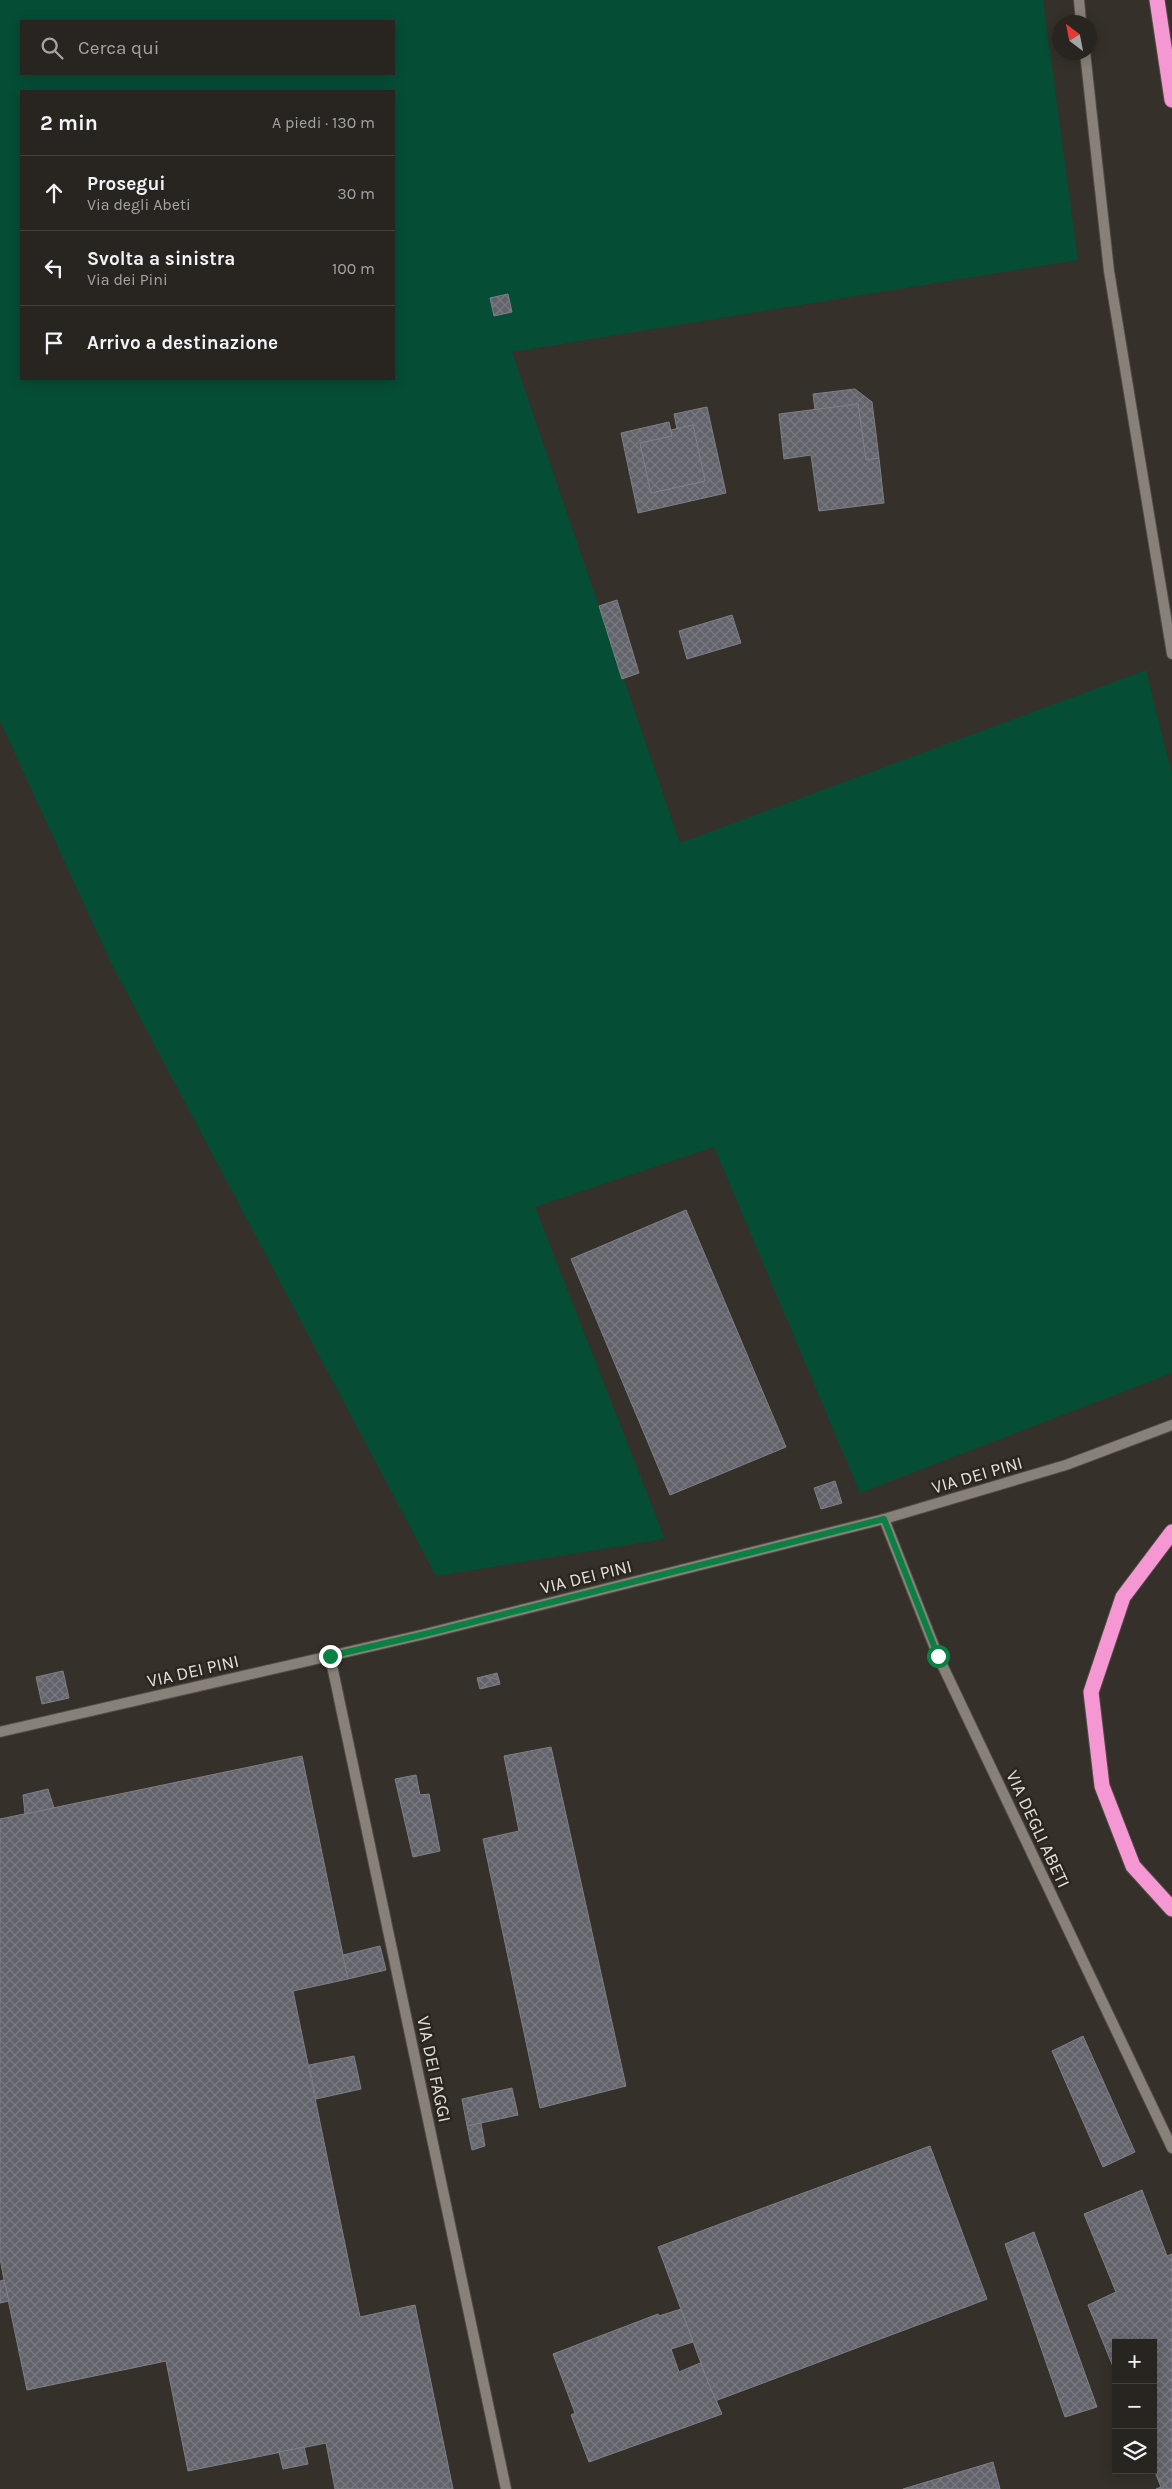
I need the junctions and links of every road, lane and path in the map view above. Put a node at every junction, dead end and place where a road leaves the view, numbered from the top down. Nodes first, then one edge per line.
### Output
1 (1079, 0) edge
2 (1157, 0) edge
3 (1080, 15) edge
4 (1086, 60) edge
5 (1172, 100) edge
6 (1172, 654) edge
7 (1172, 1424) edge
8 (884, 1519) junction
9 (1172, 1532) edge
10 (330, 1656) junction
11 (0, 1732) edge
12 (1172, 1909) edge
13 (1172, 2148) edge
14 (506, 2489) edge

1 - 3 street
2 - 5 highway
4 - 6 street
7 - 8 street, VIA DEI PINI
8 - 10 street, VIA DEI PINI
8 - 13 street, VIA DEGLI ABETI
9 - 12 highway
10 - 11 street, VIA DEI PINI
10 - 14 street, VIA DEI FAGGI

